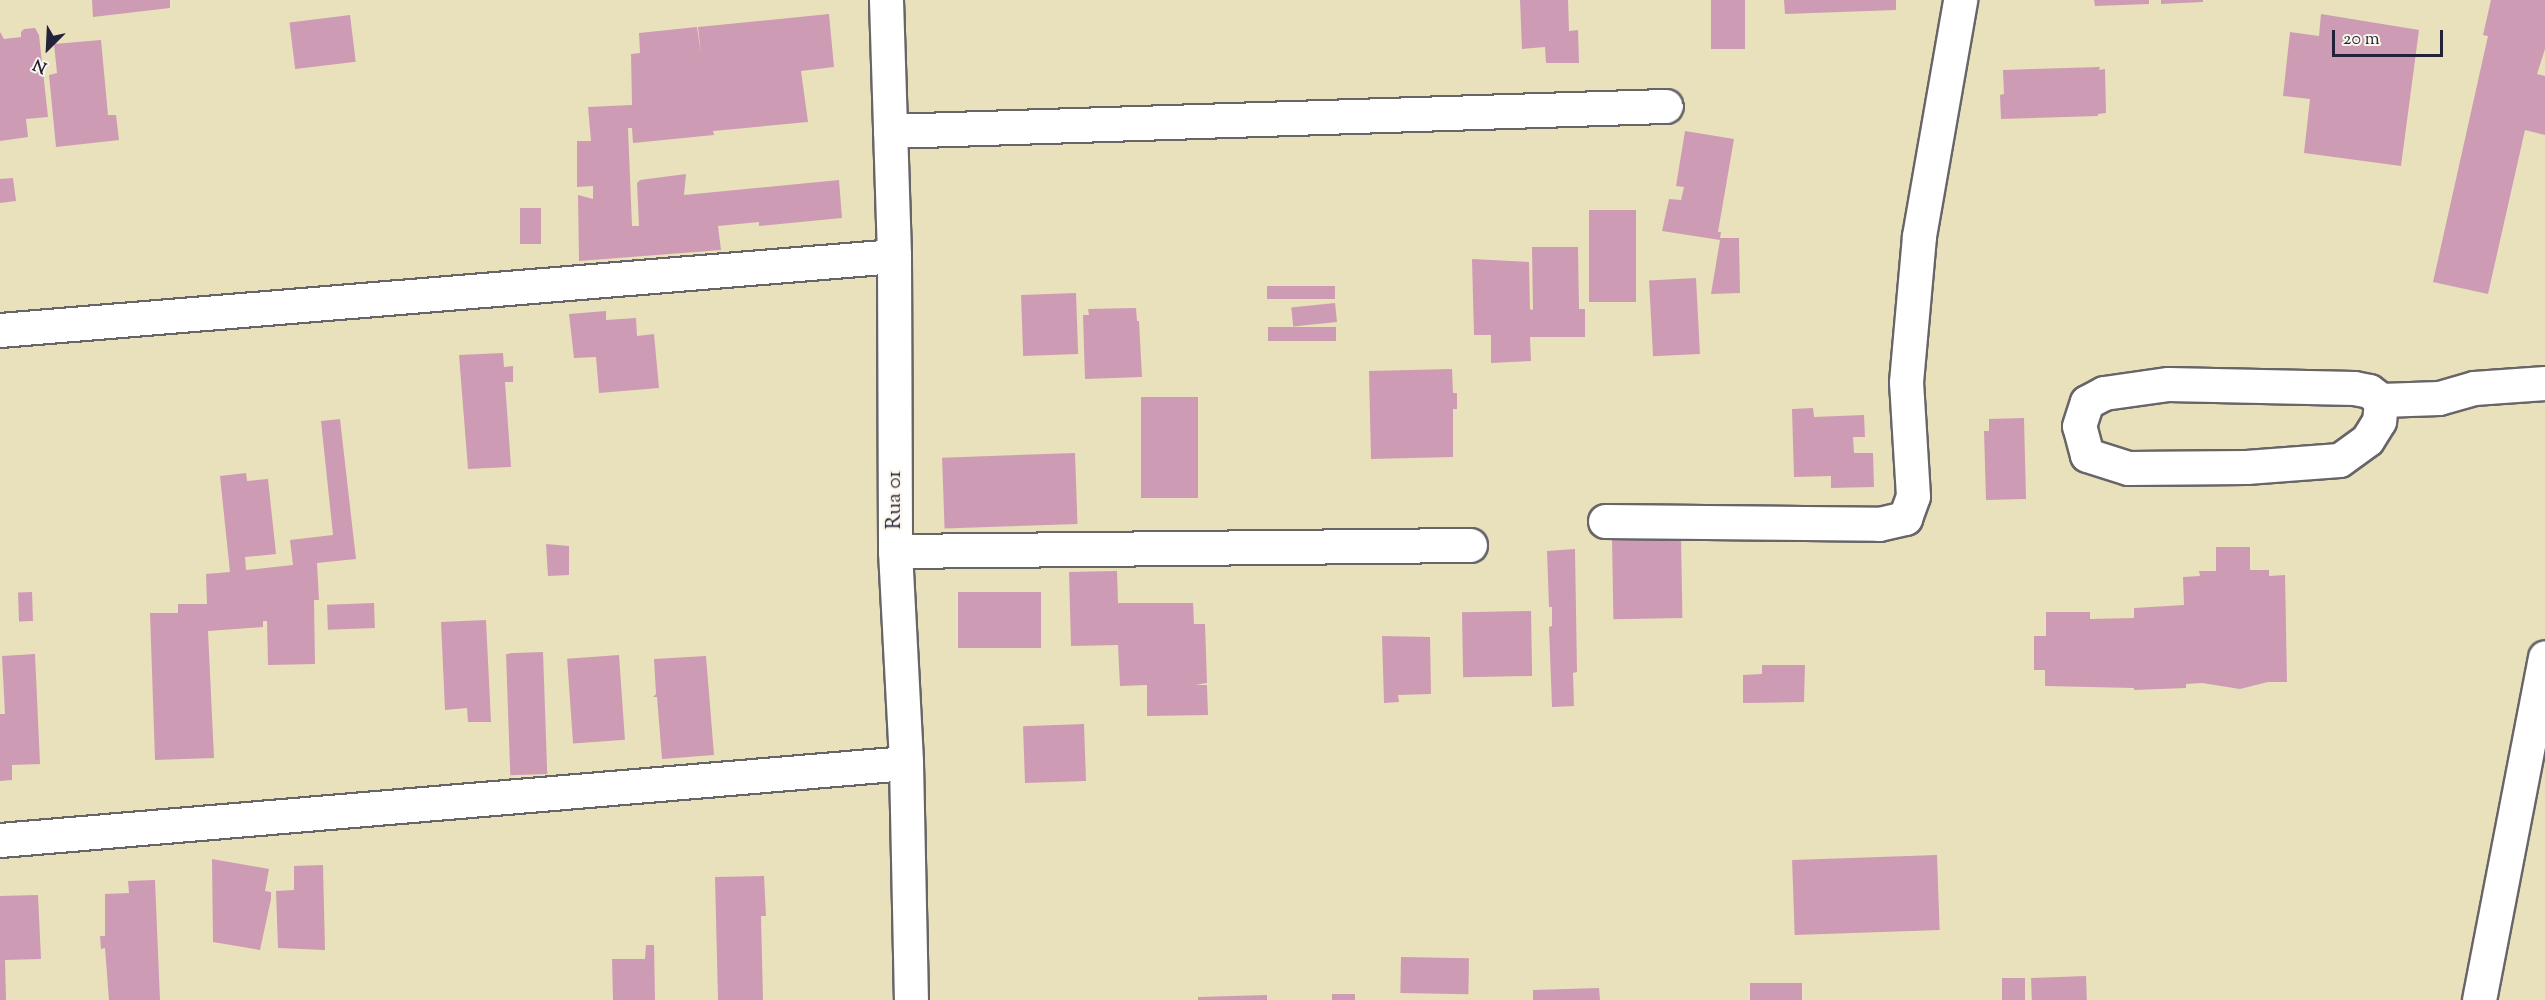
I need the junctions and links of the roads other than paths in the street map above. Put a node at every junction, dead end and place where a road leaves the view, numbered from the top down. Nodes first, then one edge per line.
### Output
1 (886, 0) edge
2 (1960, 0) edge
3 (1666, 106) dead end
4 (890, 131) junction
5 (894, 256) junction
6 (0, 330) edge
7 (2545, 383) edge
8 (2381, 400) junction
9 (1605, 521) dead end
10 (1470, 545) dead end
11 (895, 551) junction
12 (2545, 657) edge
13 (906, 763) junction
14 (0, 840) edge
15 (911, 1000) edge
16 (2479, 1000) edge

1 - 4 street, Rua 01
2 - 9 street
3 - 4 street
4 - 5 street, Rua 01
5 - 6 street
5 - 11 street, Rua 01
7 - 8 street
8 - 8 street
10 - 11 street
11 - 13 street, Rua 01
12 - 16 street
13 - 14 street
13 - 15 street, Rua 01

